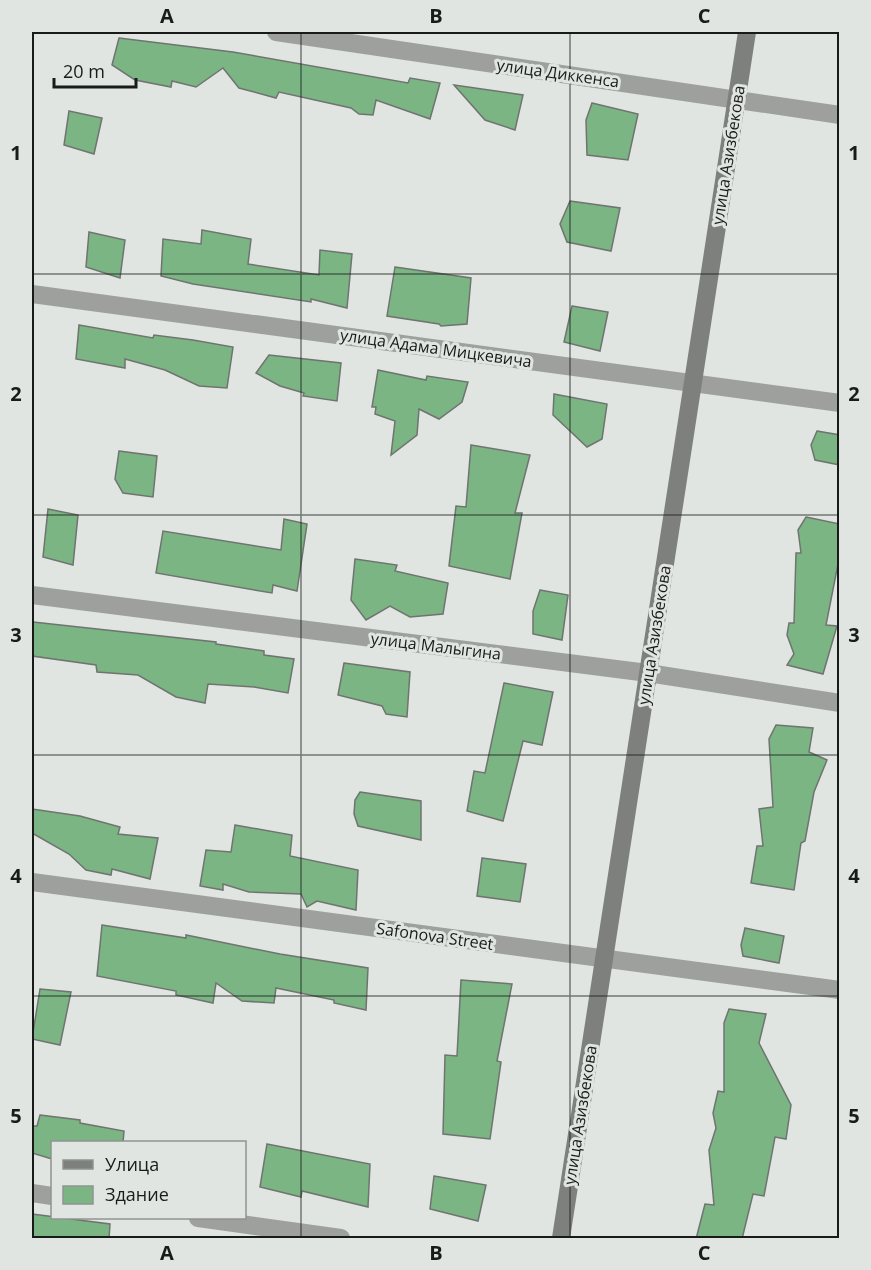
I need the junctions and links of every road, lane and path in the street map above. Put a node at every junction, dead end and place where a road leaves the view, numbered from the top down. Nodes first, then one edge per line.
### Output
1 (276, 32) edge
2 (747, 32) edge
3 (737, 99) junction
4 (840, 115) edge
5 (32, 294) edge
6 (693, 383) junction
7 (840, 403) edge
8 (32, 595) edge
9 (648, 673) junction
10 (840, 704) edge
11 (32, 882) edge
12 (604, 959) junction
13 (840, 990) edge
14 (32, 1193) edge
15 (51, 1196) edge
16 (205, 1219) edge
17 (341, 1239) edge
18 (561, 1239) edge

1 - 3 street, улица Диккенса
2 - 3 main road, улица Азизбекова
3 - 4 street, улица Диккенса
3 - 6 main road, улица Азизбекова
5 - 6 street, улица Адама Мицкевича
6 - 7 street, улица Адама Мицкевича
6 - 9 main road, улица Азизбекова
8 - 9 street, улица Малыгина
9 - 10 street, улица Малыгина
9 - 12 main road, улица Азизбекова
11 - 12 street, Safonova Street
12 - 13 street, Safonova Street
12 - 18 main road, улица Азизбекова
14 - 15 street
16 - 17 street

